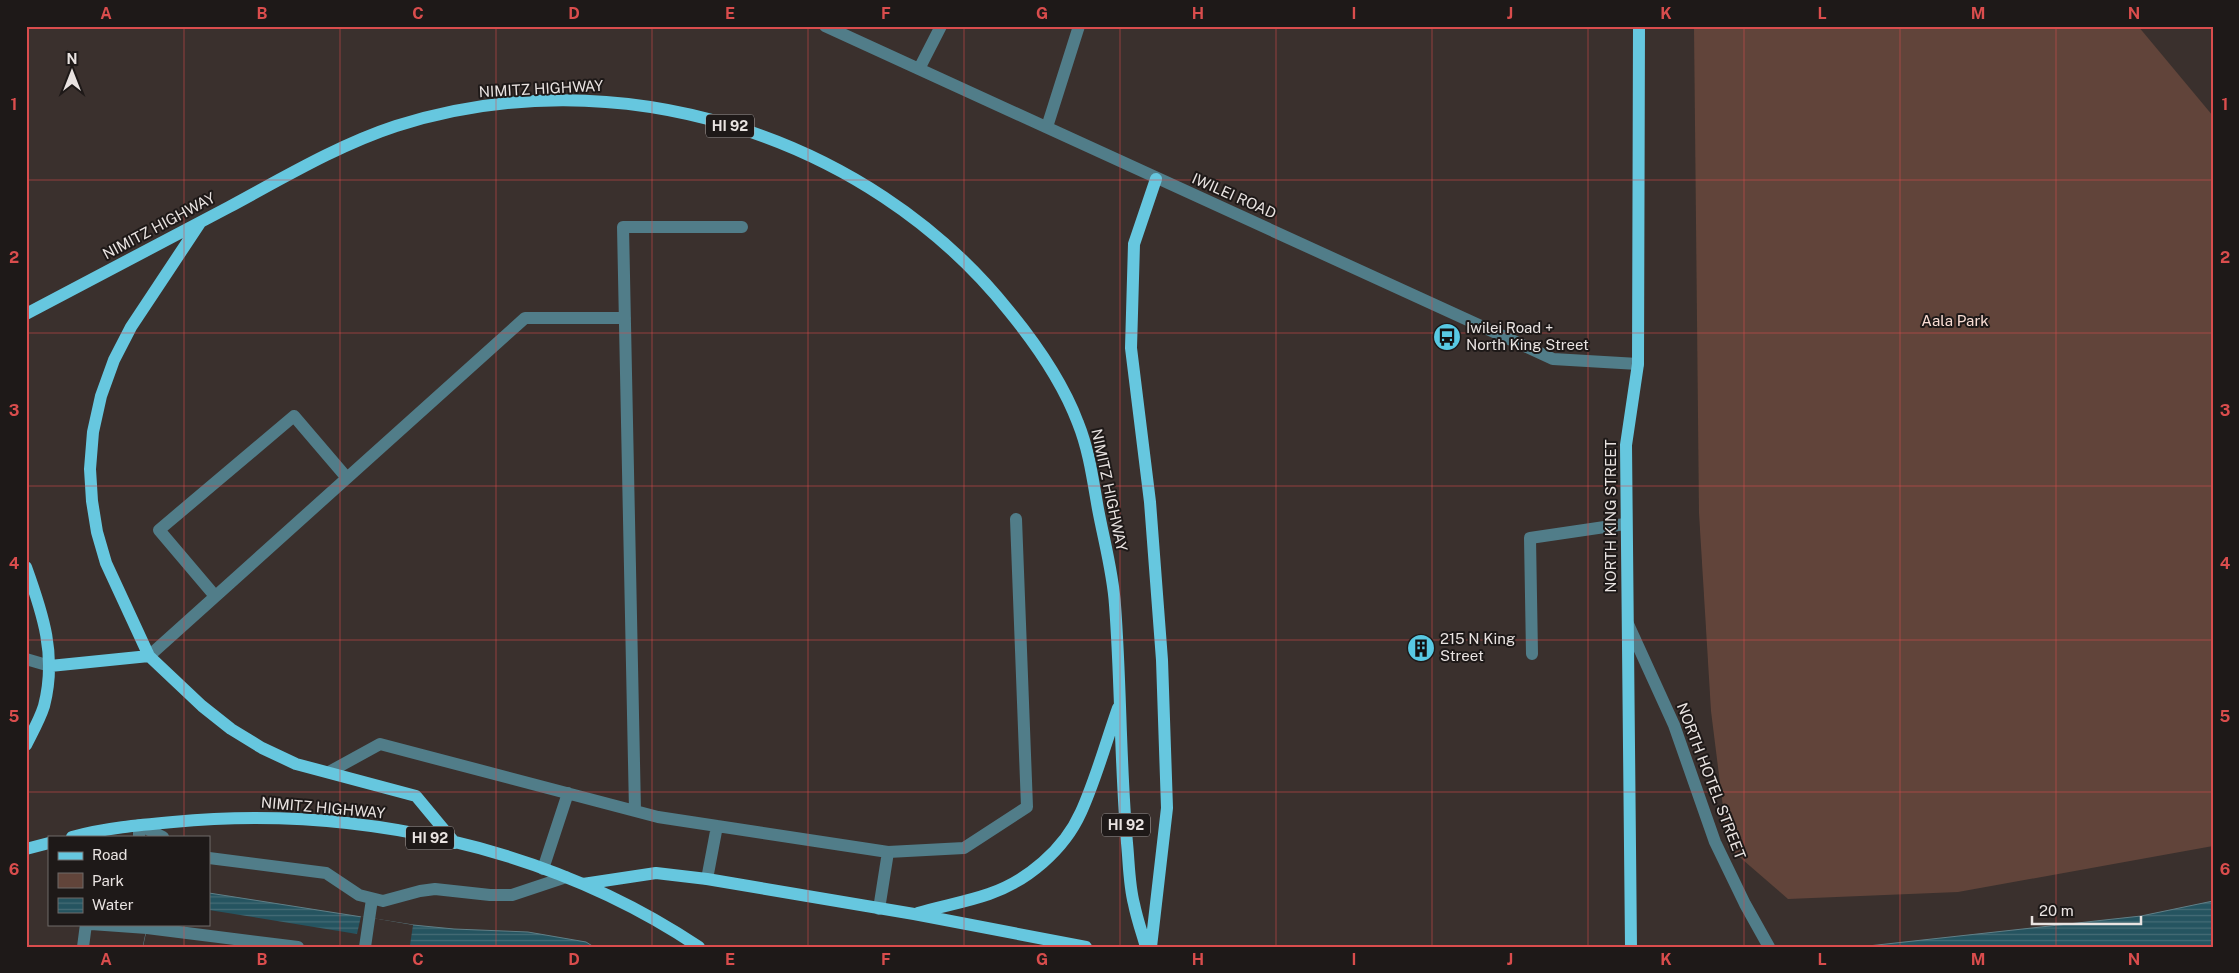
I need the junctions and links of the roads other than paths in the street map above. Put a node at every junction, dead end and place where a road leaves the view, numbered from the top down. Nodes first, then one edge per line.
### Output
1 (825, 26) edge
2 (941, 26) edge
3 (1079, 26) edge
4 (1639, 26) edge
5 (919, 69) junction
6 (1047, 127) junction
7 (1156, 179) junction
8 (202, 221) junction
9 (742, 227) dead end
10 (26, 314) edge
11 (625, 318) junction
12 (1638, 364) junction
13 (347, 478) junction
14 (1016, 519) dead end
15 (1625, 524) junction
16 (26, 567) edge
17 (215, 596) junction
18 (1628, 624) junction
19 (1532, 654) dead end
20 (149, 656) junction
21 (26, 659) edge
22 (50, 666) junction
23 (1121, 701) junction
24 (26, 745) edge
25 (329, 772) junction
26 (568, 793) junction
27 (635, 811) junction
28 (717, 826) junction
29 (139, 831) edge
30 (83, 836) edge
31 (159, 836) edge
32 (48, 843) edge
33 (455, 843) junction
34 (26, 849) edge
35 (888, 852) junction
36 (210, 858) edge
37 (543, 869) junction
38 (566, 877) junction
39 (707, 878) junction
40 (584, 884) junction
41 (372, 899) junction
42 (879, 909) junction
43 (914, 914) junction
44 (86, 926) edge
45 (137, 926) edge
46 (83, 947) edge
47 (298, 947) edge
48 (365, 947) edge
49 (698, 947) edge
50 (1086, 947) edge
51 (1146, 947) edge
52 (1151, 947) edge
53 (1631, 947) edge
54 (1769, 947) edge

1 - 5 street, IWILEI ROAD
2 - 5 street
3 - 6 street
4 - 12 main road, NORTH KING STREET
5 - 6 street, IWILEI ROAD
6 - 7 street, IWILEI ROAD
7 - 12 street, IWILEI ROAD
7 - 52 main road
8 - 10 main road, NIMITZ HIGHWAY / HI 92
8 - 20 main road
8 - 23 main road, NIMITZ HIGHWAY / HI 92
9 - 11 street
11 - 13 street
11 - 27 street
12 - 15 main road, NORTH KING STREET
13 - 17 street
13 - 17 street
14 - 35 street
15 - 18 main road, NORTH KING STREET
15 - 19 street
16 - 22 main road
17 - 20 street
18 - 53 main road, NORTH KING STREET
18 - 54 street, NORTH HOTEL STREET
20 - 22 main road
20 - 25 main road
21 - 22 street
22 - 24 main road
23 - 43 main road
23 - 51 main road, NIMITZ HIGHWAY / HI 92
25 - 26 street
25 - 33 main road
26 - 27 street
26 - 37 street
27 - 28 street
28 - 35 street
28 - 39 street
29 - 30 main road, NIMITZ HIGHWAY / HI 92
29 - 31 street
29 - 33 main road, NIMITZ HIGHWAY / HI 92
32 - 34 main road
33 - 37 main road, NIMITZ HIGHWAY / HI 92
35 - 42 street
36 - 41 street
37 - 38 main road, NIMITZ HIGHWAY / HI 92
38 - 40 main road, NIMITZ HIGHWAY / HI 92
38 - 41 street
39 - 40 main road
39 - 42 main road
40 - 49 main road, NIMITZ HIGHWAY / HI 92
41 - 48 street
42 - 43 main road
43 - 50 main road
44 - 46 street
45 - 47 street

